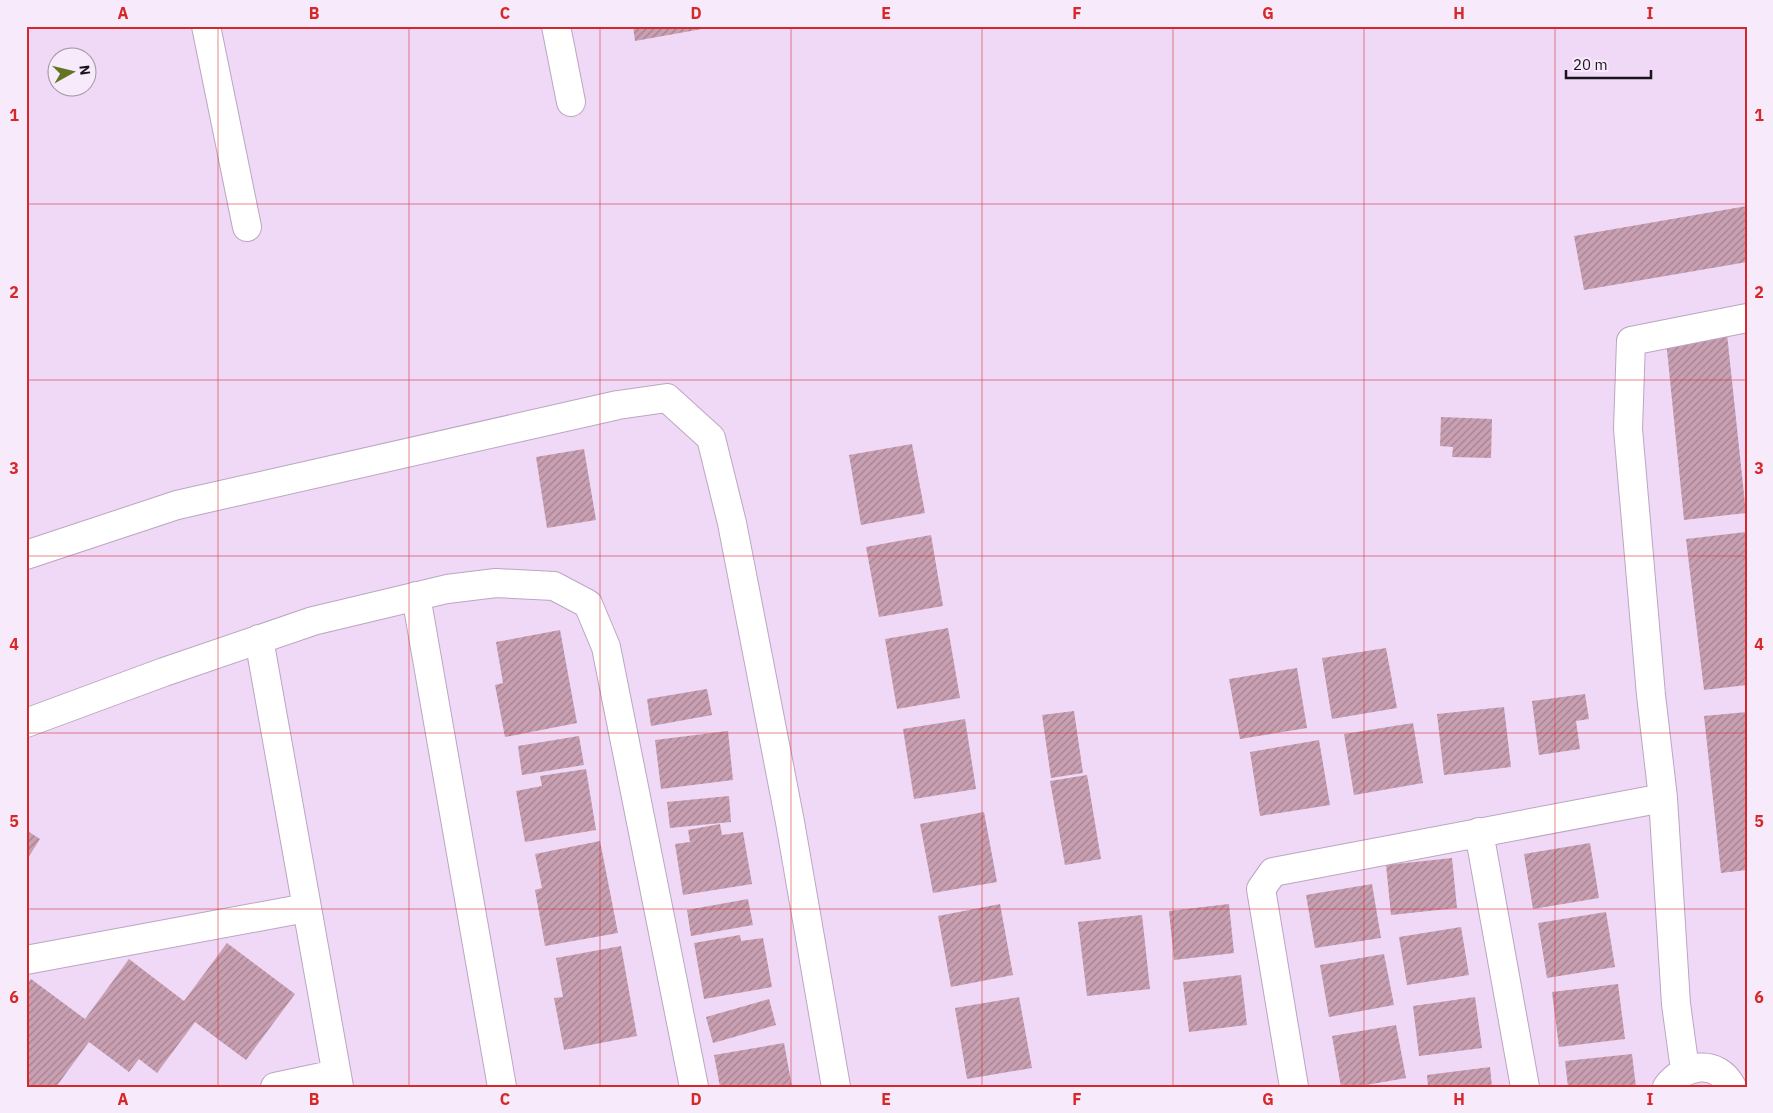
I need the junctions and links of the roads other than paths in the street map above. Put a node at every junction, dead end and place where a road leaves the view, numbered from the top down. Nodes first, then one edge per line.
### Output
1 (206, 26) edge
2 (556, 26) edge
3 (571, 102) dead end
4 (247, 227) dead end
5 (1747, 318) edge
6 (26, 555) edge
7 (416, 596) junction
8 (258, 639) junction
9 (26, 723) edge
10 (1663, 798) junction
11 (1480, 832) junction
12 (306, 908) junction
13 (26, 960) edge
14 (1676, 1078) edge
15 (338, 1081) edge
16 (275, 1087) edge
17 (502, 1087) edge
18 (694, 1087) edge
19 (836, 1087) edge
20 (1294, 1087) edge
21 (1525, 1087) edge
22 (1732, 1087) edge

1 - 4 street
2 - 3 street
5 - 10 street
6 - 19 street
7 - 8 street
7 - 17 street
7 - 18 street
8 - 9 street
8 - 12 street
10 - 11 street
10 - 14 street
11 - 20 street
11 - 21 street
12 - 13 street
12 - 15 street
14 - 22 street
15 - 16 street

